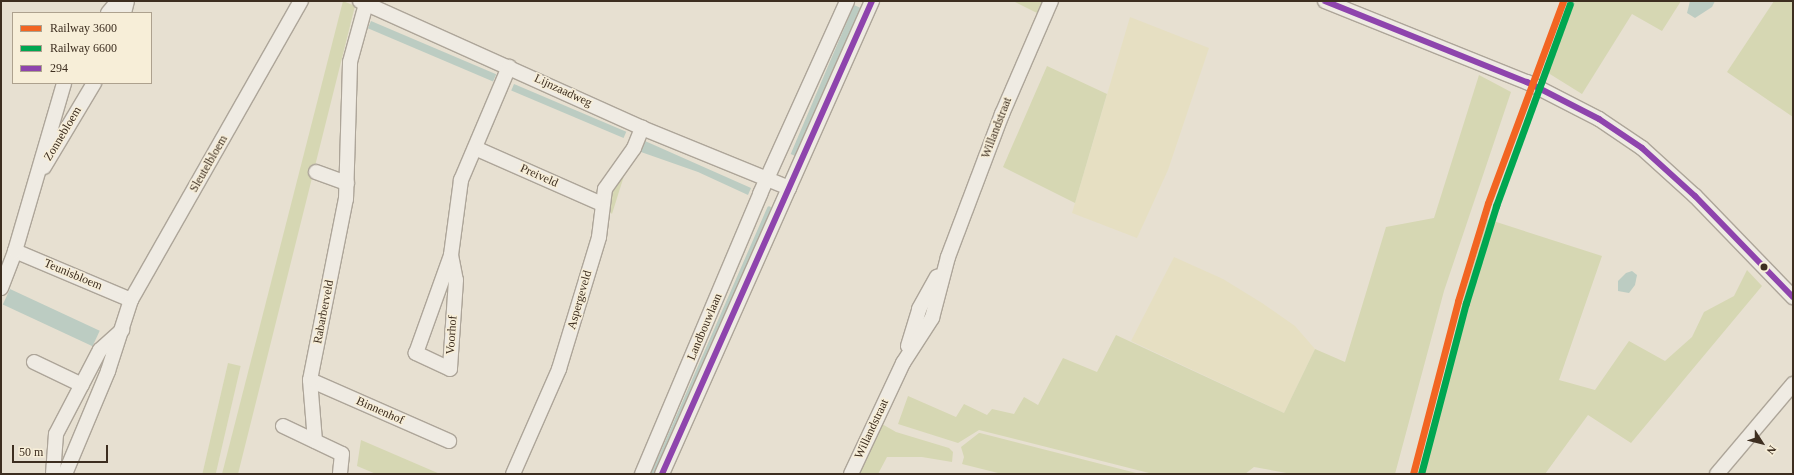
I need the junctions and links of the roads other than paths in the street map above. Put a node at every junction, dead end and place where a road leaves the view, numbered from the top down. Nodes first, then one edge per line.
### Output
1 (118, 1) edge
2 (127, 1) edge
3 (301, 1) edge
4 (847, 1) edge
5 (872, 1) edge
6 (1050, 1) edge
7 (1327, 1) edge
8 (363, 2) edge
9 (109, 12) edge
10 (124, 12) edge
11 (509, 67) junction
12 (64, 84) edge
13 (93, 84) edge
14 (642, 128) junction
15 (475, 148) junction
16 (316, 172) dead end
17 (767, 180) junction
18 (347, 183) junction
19 (32, 185) junction
20 (789, 188) junction
21 (602, 204) junction
22 (15, 251) junction
23 (451, 255) junction
24 (2, 285) edge
25 (1793, 297) edge
26 (131, 300) junction
27 (122, 330) junction
28 (34, 362) dead end
29 (310, 380) junction
30 (1793, 384) edge
31 (82, 385) junction
32 (283, 426) dead end
33 (449, 441) dead end
34 (315, 442) junction
35 (518, 472) edge
36 (54, 474) edge
37 (65, 474) edge
38 (340, 474) edge
39 (642, 474) edge
40 (662, 474) edge
41 (851, 474) edge
42 (1717, 474) edge

1 - 9 street
2 - 10 street
3 - 26 street, Sleutelbloem
4 - 17 street, Landbouwlaan
5 - 20 street, Landbouwlaan
6 - 41 street, Willandstraat
7 - 25 street
8 - 11 street, Lijnzaadweg
8 - 18 street, Rabarberveld
11 - 14 street, Lijnzaadweg
11 - 15 street, Voorhof
12 - 19 street, Zonnebloem
13 - 19 street, Zonnebloem
14 - 17 street, Lijnzaadweg
14 - 21 street, Aspergeveld
15 - 21 street, Preiveld
15 - 23 street, Voorhof
16 - 18 street
17 - 20 street
17 - 39 street, Landbouwlaan
18 - 29 street, Rabarberveld
19 - 22 street, Zonnebloem
20 - 40 street, Landbouwlaan
21 - 35 street, Aspergeveld
22 - 24 street, Zonnebloem
22 - 26 street, Teunisbloem
23 - 23 street, Voorhof
26 - 27 street, Sleutelbloem
27 - 31 street
27 - 37 street, Sleutelbloem
28 - 31 street
29 - 33 street, Binnenhof
29 - 34 street, Rabarberveld
30 - 42 street
31 - 36 street
32 - 34 street
34 - 38 street

